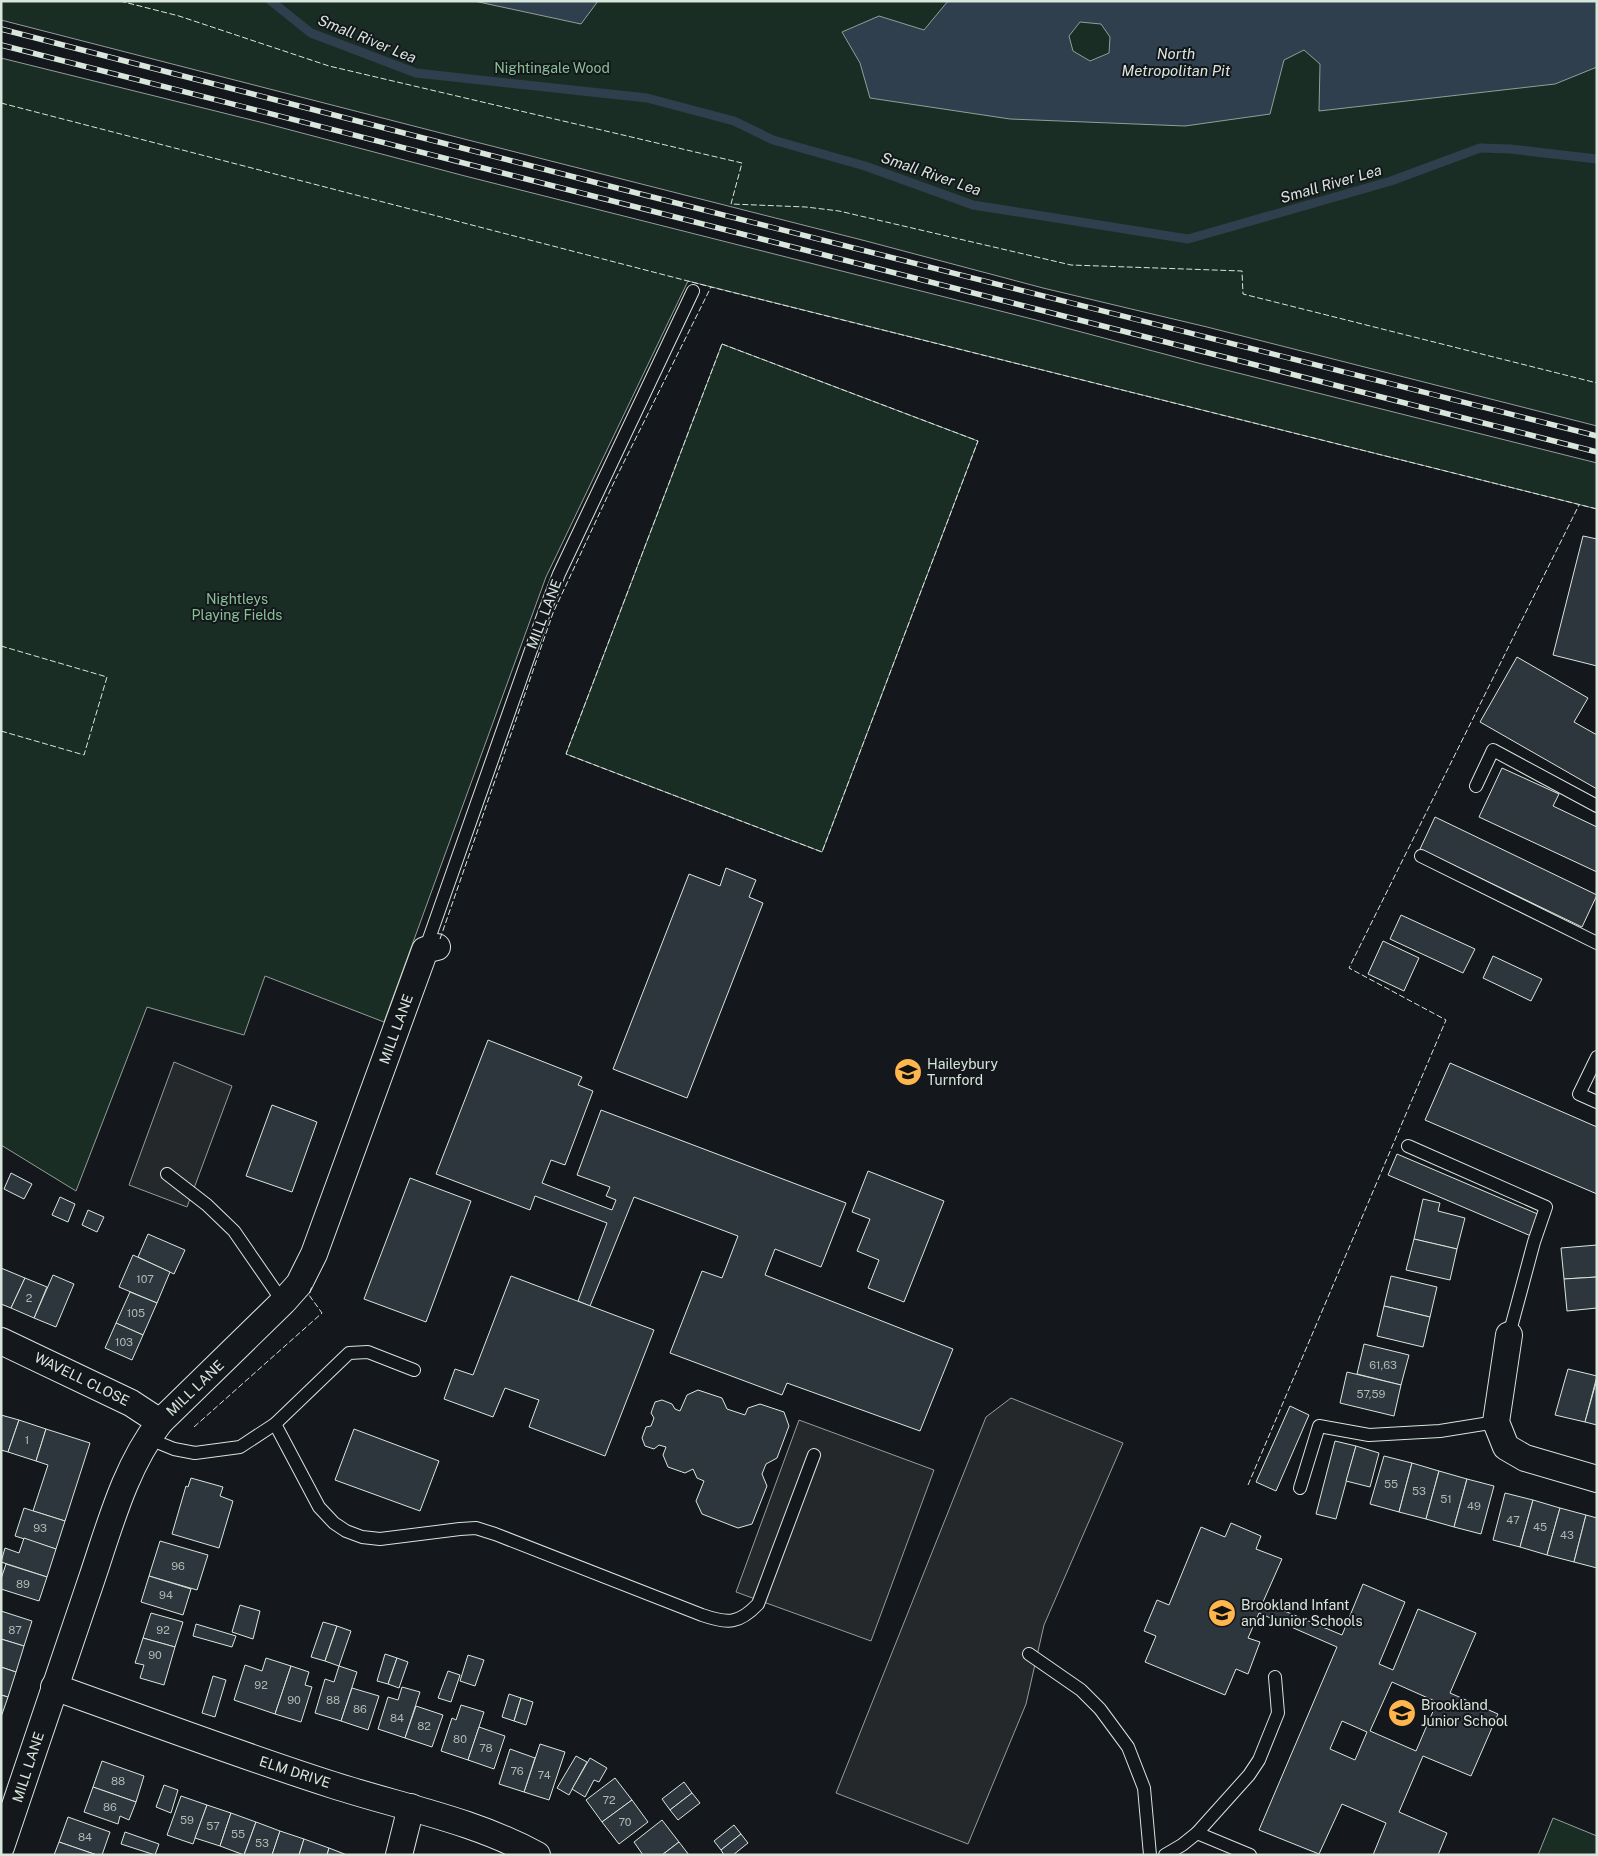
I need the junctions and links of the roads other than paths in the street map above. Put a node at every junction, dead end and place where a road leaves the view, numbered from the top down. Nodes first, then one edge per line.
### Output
1 (693, 291) dead end
2 (1476, 786) dead end
3 (1597, 806) edge
4 (1422, 856) dead end
5 (1597, 943) edge
6 (431, 948) joint
7 (1597, 1057) edge
8 (1597, 1102) edge
9 (1408, 1146) dead end
10 (167, 1174) dead end
11 (283, 1302) junction
12 (1509, 1335) joint
13 (1, 1341) edge
14 (414, 1370) dead end
15 (1496, 1422) junction
16 (274, 1424) junction
17 (154, 1430) junction
18 (814, 1455) dead end
19 (1597, 1479) edge
20 (1300, 1488) dead end
21 (1029, 1654) dead end
22 (1275, 1677) dead end
23 (54, 1687) junction
24 (411, 1807) junction
25 (1196, 1833) junction
26 (1, 1847) edge
27 (399, 1855) edge
28 (536, 1855) edge
29 (1150, 1855) edge
30 (1165, 1855) edge
31 (1250, 1855) edge

1 - 6 lane, MILL LANE
2 - 3 lane
4 - 5 lane
6 - 11 street, MILL LANE
7 - 8 lane
9 - 12 lane
10 - 11 lane
11 - 17 street, MILL LANE
12 - 15 street
13 - 17 street, WAVELL CLOSE
14 - 16 lane
15 - 19 street
15 - 20 lane
16 - 17 lane
16 - 18 lane
17 - 23 street, MILL LANE
21 - 29 lane
22 - 25 lane
23 - 24 street, ELM DRIVE
23 - 26 street, MILL LANE
24 - 27 street
24 - 28 street, ELM DRIVE
25 - 30 lane
25 - 31 lane

